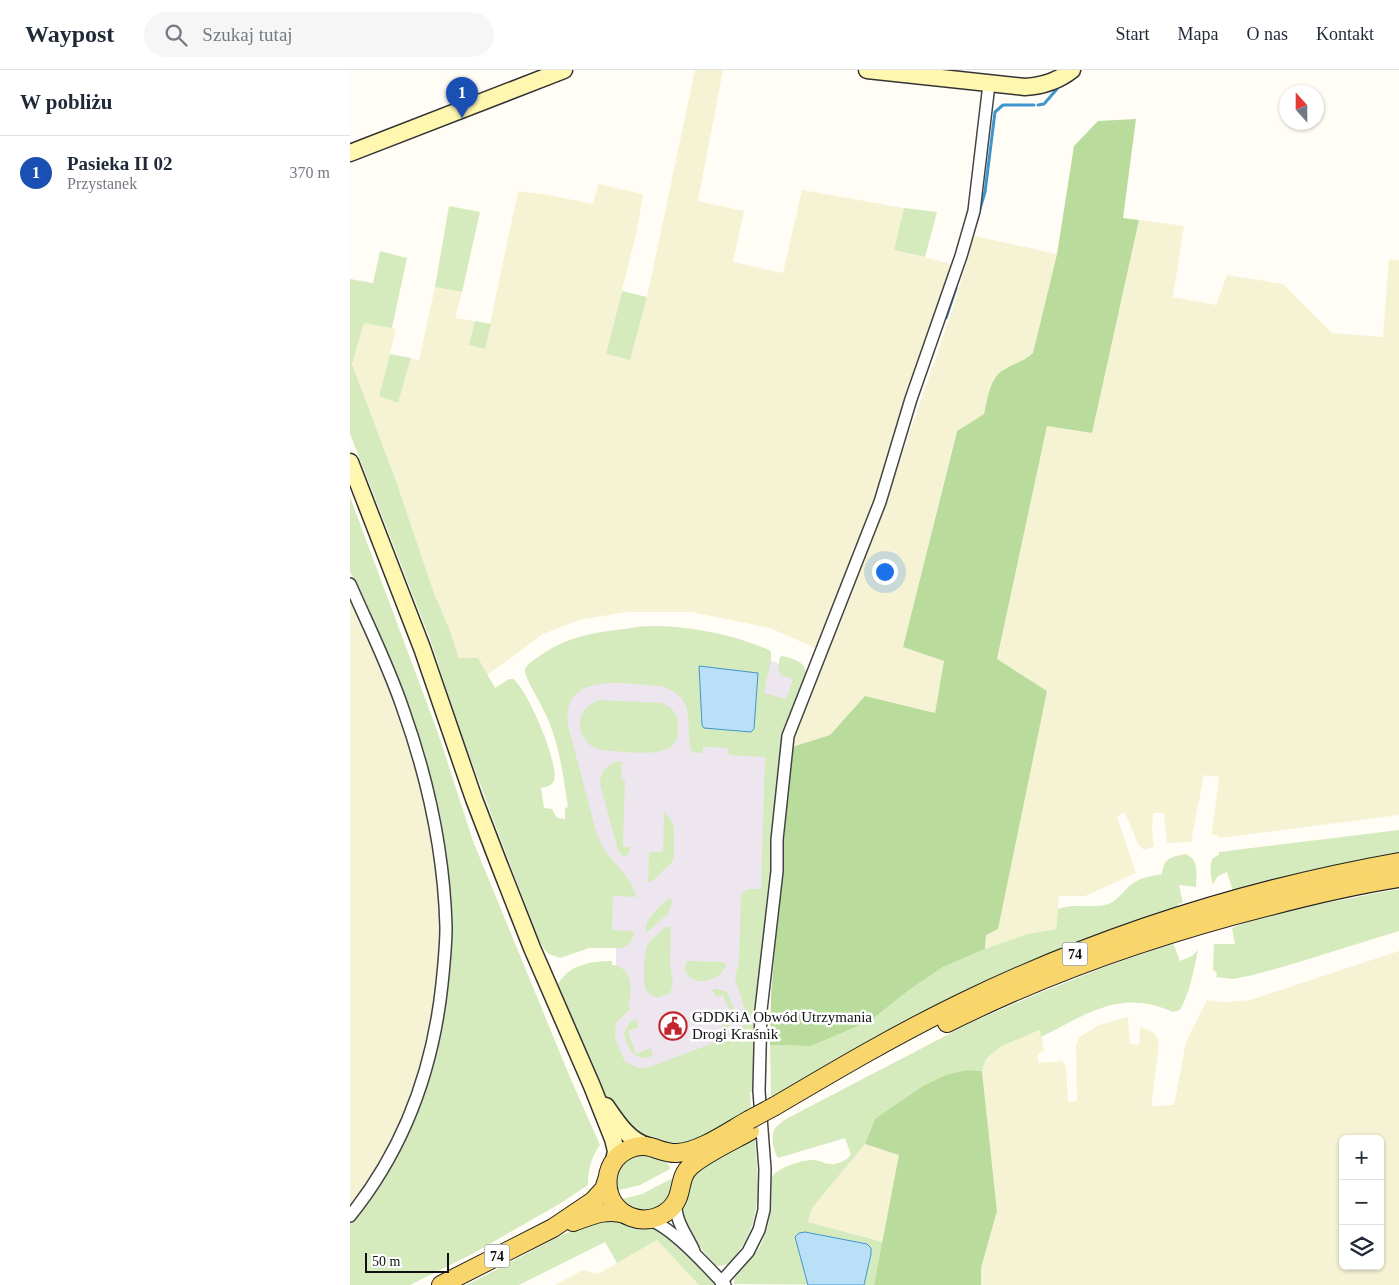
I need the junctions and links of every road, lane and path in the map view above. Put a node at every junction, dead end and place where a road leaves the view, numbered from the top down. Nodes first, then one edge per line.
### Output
1 (564, 70) edge
2 (867, 70) edge
3 (1072, 70) edge
4 (989, 84) junction
5 (350, 153) edge
6 (350, 462) edge
7 (350, 584) edge
8 (1399, 862) edge
9 (1399, 878) edge
10 (592, 1086) junction
11 (775, 1111) junction
12 (749, 1126) junction
13 (655, 1148) junction
14 (614, 1161) junction
15 (607, 1180) junction
16 (679, 1192) junction
17 (624, 1214) junction
18 (350, 1216) edge
19 (646, 1220) junction
20 (553, 1228) junction
21 (696, 1255) junction
22 (723, 1283) edge
23 (440, 1285) edge

1 - 5 main road
2 - 4 main road
3 - 4 main road
4 - 22 street
6 - 10 main road
7 - 18 street
8 - 11 main road, 74
9 - 11 main road, 74
10 - 13 main road
10 - 14 main road
11 - 12 main road, 74
12 - 13 main road, 74
12 - 16 main road, 74
13 - 14 main road, 74
13 - 16 main road
14 - 15 main road, 74
15 - 17 main road
15 - 20 main road, 74
16 - 19 main road, 74
16 - 21 street
17 - 19 main road, 74
17 - 20 main road, 74
19 - 21 street
20 - 23 main road, 74
21 - 22 street

